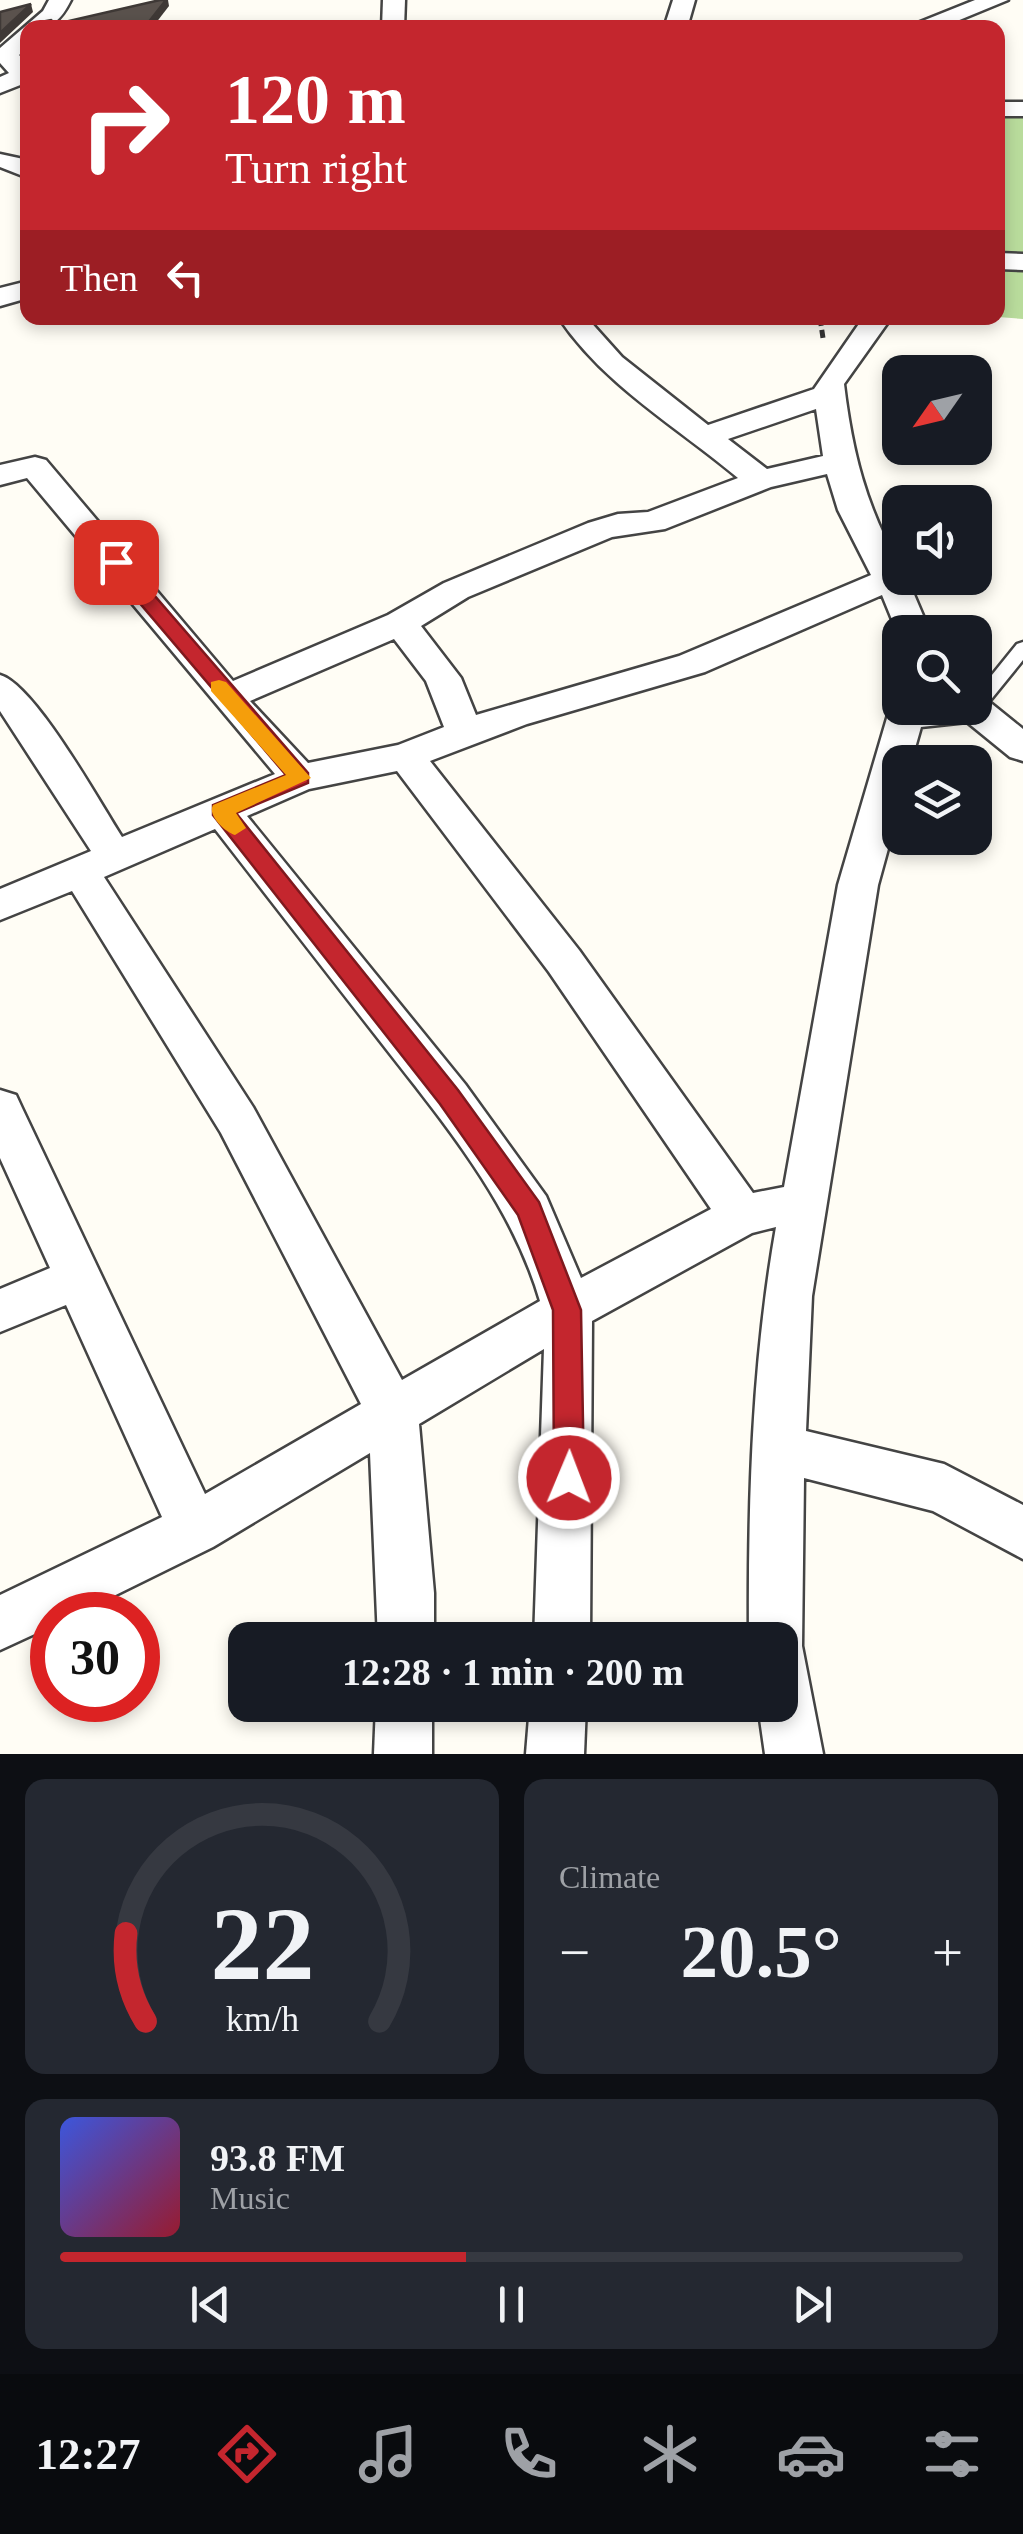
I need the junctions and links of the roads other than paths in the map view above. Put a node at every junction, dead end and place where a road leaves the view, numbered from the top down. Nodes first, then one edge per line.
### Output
1 (60, 0) edge
2 (1016, 0) edge
3 (1023, 6) edge
4 (989, 11) edge
5 (44, 20) edge
6 (950, 20) edge
7 (20, 41) edge
8 (20, 71) edge
9 (579, 325) edge
10 (872, 325) edge
11 (830, 394) junction
12 (708, 435) junction
13 (838, 462) junction
14 (0, 475) edge
15 (762, 480) junction
16 (882, 564) edge
17 (882, 582) edge
18 (400, 623) junction
19 (1023, 648) edge
20 (0, 687) edge
21 (992, 687) edge
22 (227, 697) junction
23 (992, 724) edge
24 (903, 725) edge
25 (465, 733) junction
26 (1023, 748) edge
27 (406, 756) junction
28 (300, 778) junction
29 (221, 810) junction
30 (97, 864) junction
31 (0, 905) edge
32 (0, 1108) edge
33 (804, 1202) junction
34 (742, 1215) junction
35 (78, 1278) junction
36 (567, 1310) junction
37 (0, 1311) edge
38 (392, 1414) junction
39 (781, 1449) junction
40 (194, 1529) junction
41 (1023, 1534) edge
42 (407, 1622) edge
43 (563, 1622) edge
44 (777, 1622) edge
45 (0, 1624) edge
46 (404, 1722) edge
47 (557, 1722) edge
48 (789, 1722) edge
49 (403, 1754) edge
50 (555, 1754) edge
51 (794, 1754) edge

1 - 5 street
2 - 3 street
4 - 6 street
7 - 8 street
9 - 12 street
10 - 11 street
11 - 12 street
11 - 13 street
12 - 15 street
13 - 15 street
13 - 16 street
14 - 22 street
15 - 18 street
17 - 25 street
18 - 22 street
18 - 25 street
19 - 21 lane
20 - 30 street
22 - 28 street
23 - 26 street
24 - 33 street
25 - 27 street
27 - 28 street
27 - 34 street
28 - 29 street
29 - 30 street
29 - 36 street
30 - 31 street
30 - 38 street
32 - 35 street
33 - 34 street
33 - 39 street
34 - 36 street
35 - 37 street
35 - 40 street
36 - 38 street
36 - 43 street
38 - 40 street
38 - 42 street
39 - 41 street
39 - 44 street
40 - 45 street
46 - 49 street
47 - 50 street
48 - 51 street

